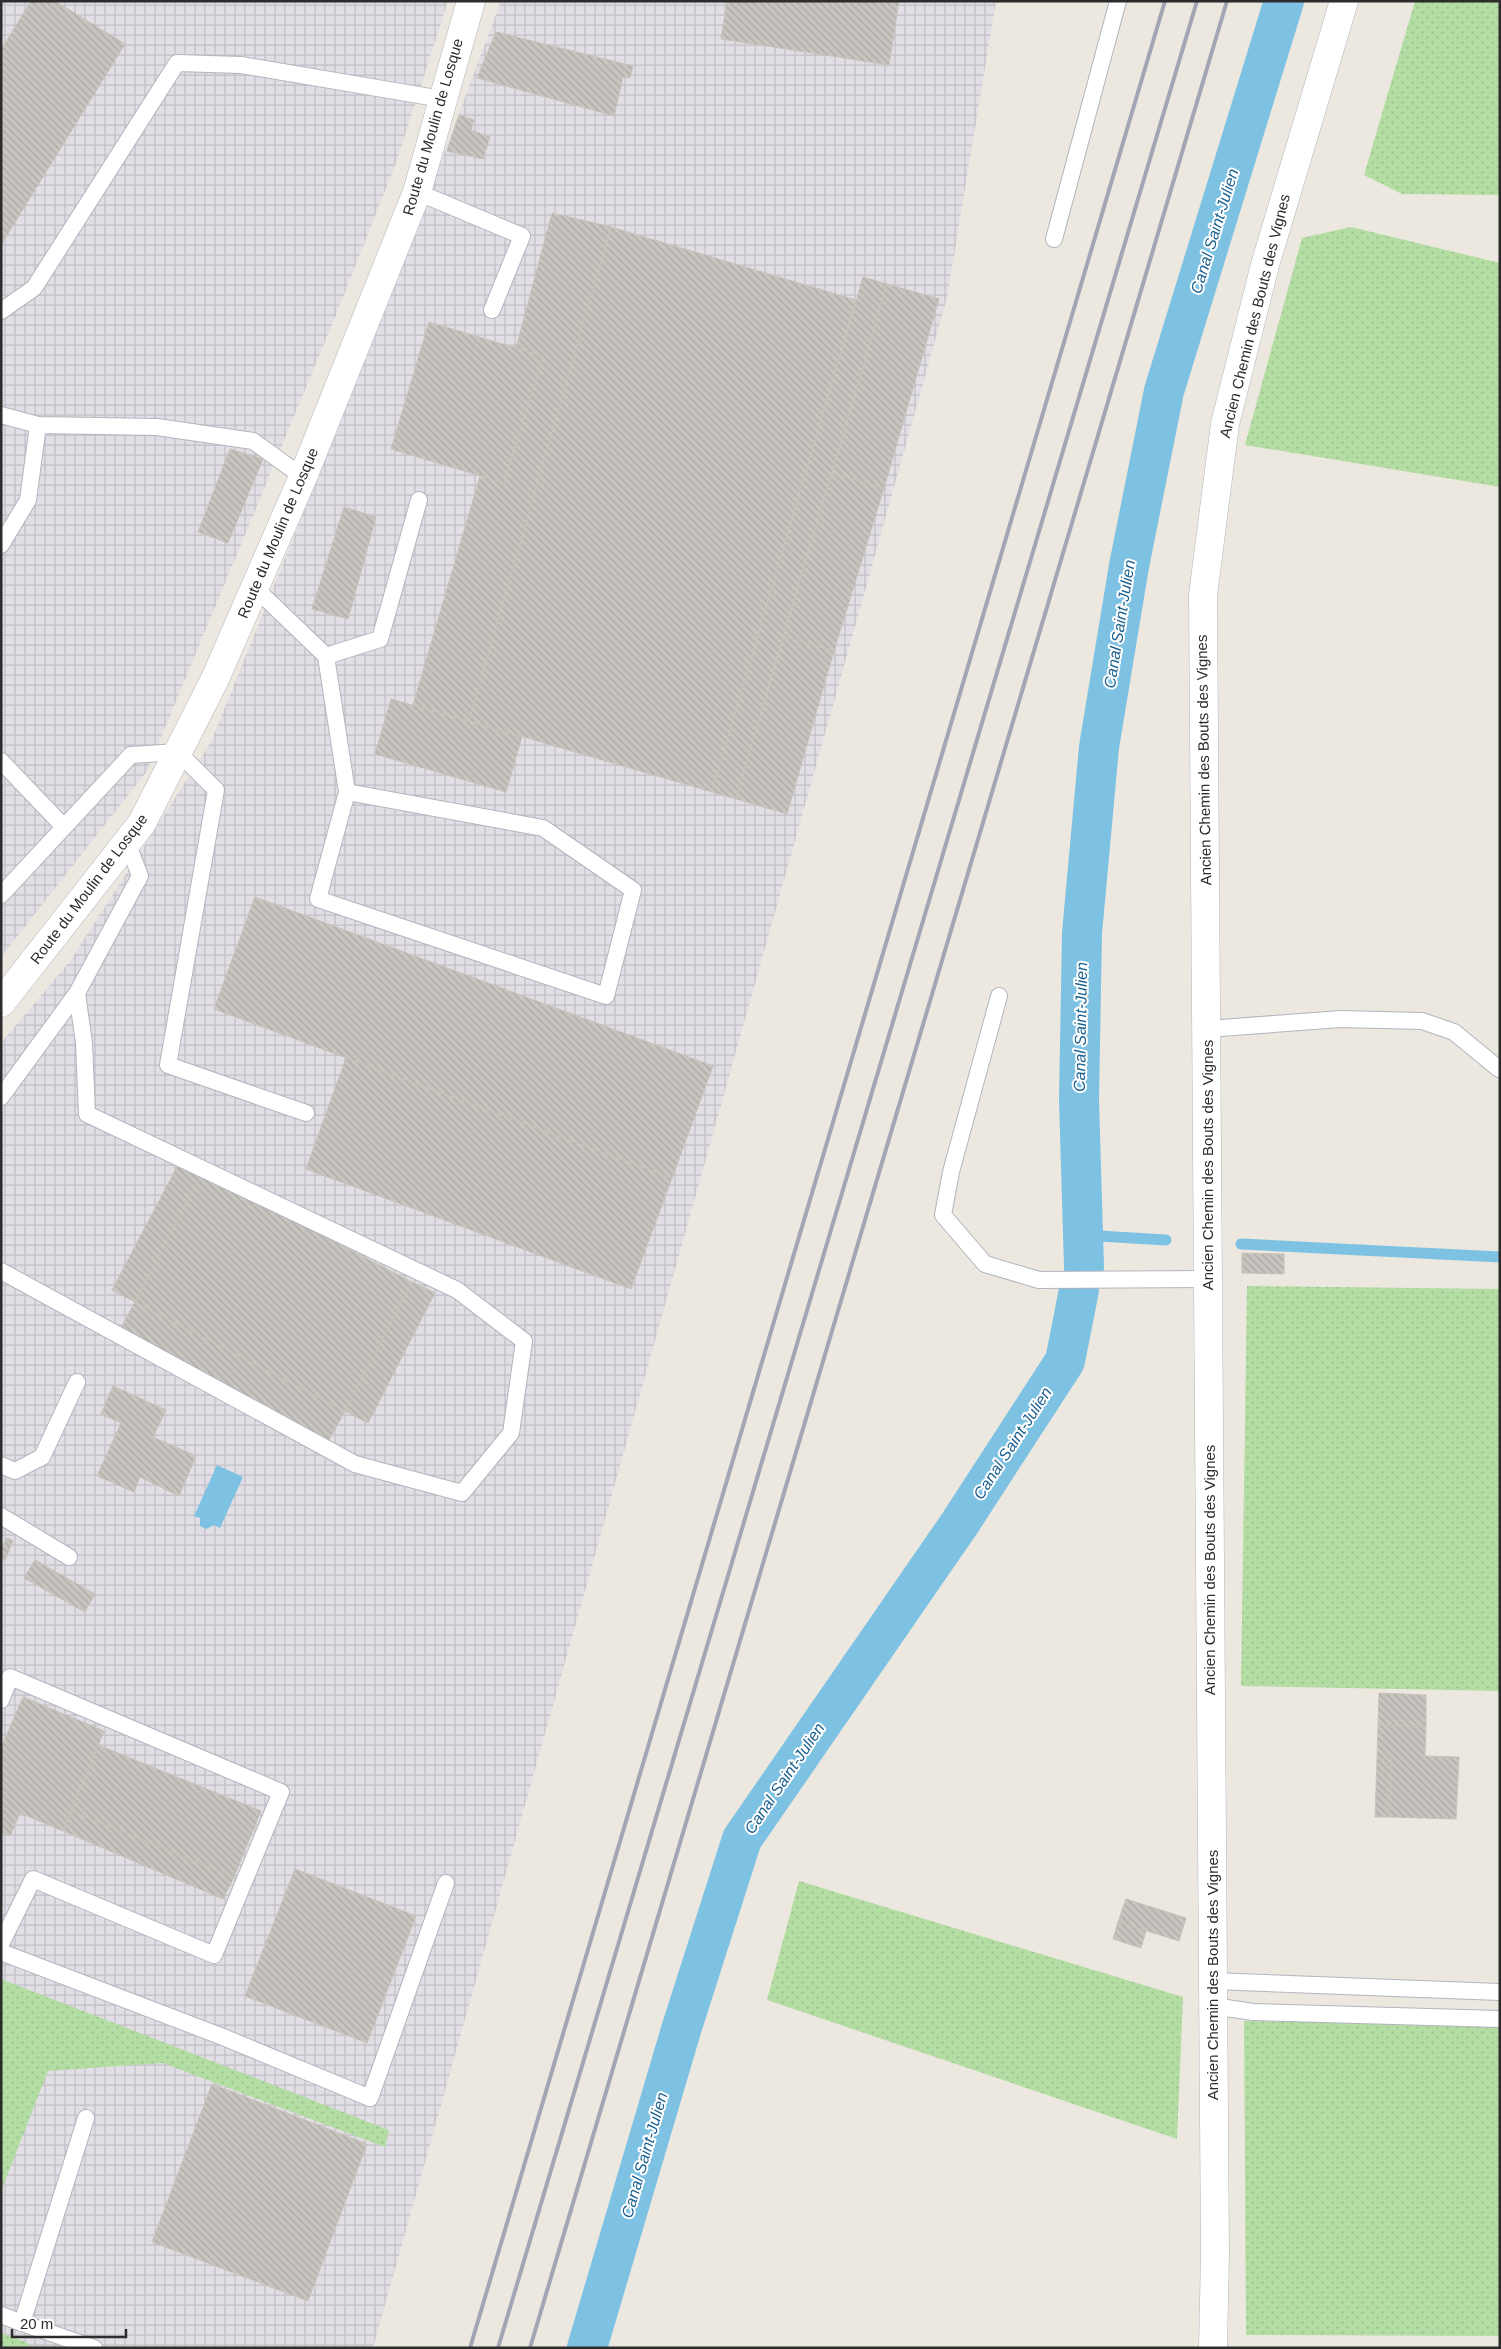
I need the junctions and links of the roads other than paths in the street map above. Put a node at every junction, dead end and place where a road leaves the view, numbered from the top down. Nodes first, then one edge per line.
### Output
1 (1118, 1) edge
2 (1344, 1) edge
3 (467, 10) edge
4 (442, 100) junction
5 (417, 192) junction
6 (1054, 240) dead end
7 (492, 310) dead end
8 (1, 311) edge
9 (1, 415) edge
10 (38, 425) junction
11 (303, 477) junction
12 (419, 500) dead end
13 (1, 545) edge
14 (255, 588) junction
15 (326, 656) junction
16 (178, 752) junction
17 (1, 762) edge
18 (347, 792) junction
19 (64, 827) junction
20 (127, 842) junction
21 (1, 895) edge
22 (77, 993) junction
23 (999, 996) dead end
24 (1, 1003) edge
25 (1207, 1029) junction
26 (1500, 1069) edge
27 (1, 1097) edge
28 (306, 1113) dead end
29 (1, 1271) edge
30 (1208, 1279) junction
31 (77, 1382) dead end
32 (1, 1465) edge
33 (1, 1516) edge
34 (68, 1557) dead end
35 (1, 1700) edge
36 (446, 1883) dead end
37 (1, 1944) edge
38 (1, 1952) edge
39 (1500, 1992) edge
40 (1213, 1993) junction
41 (1500, 2019) edge
42 (86, 2118) dead end
43 (1, 2315) edge
44 (22, 2323) junction
45 (94, 2348) edge
46 (1214, 2348) edge

1 - 6 lane
2 - 25 street, Ancien Chemin des Bouts des Vignes
3 - 4 street, Route du Moulin de Losque
4 - 5 street, Route du Moulin de Losque
4 - 8 lane
5 - 7 lane
5 - 11 street, Route du Moulin de Losque
9 - 10 lane
10 - 11 lane
10 - 13 lane
11 - 14 street, Route du Moulin de Losque
12 - 15 lane
14 - 15 lane
14 - 16 street, Route du Moulin de Losque
15 - 18 lane
16 - 19 lane
16 - 20 street, Route du Moulin de Losque
16 - 28 lane
17 - 19 lane
18 - 18 lane
19 - 21 lane
20 - 22 lane
20 - 24 street, Route du Moulin de Losque
22 - 27 lane
22 - 29 lane
23 - 30 lane
25 - 26 lane
25 - 30 street, Ancien Chemin des Bouts des Vignes
30 - 40 street, Ancien Chemin des Bouts des Vignes
31 - 32 lane
33 - 34 lane
35 - 37 lane
36 - 38 lane
39 - 40 lane
40 - 41 lane
40 - 46 street, Ancien Chemin des Bouts des Vignes
42 - 44 lane
43 - 44 lane
44 - 45 lane

